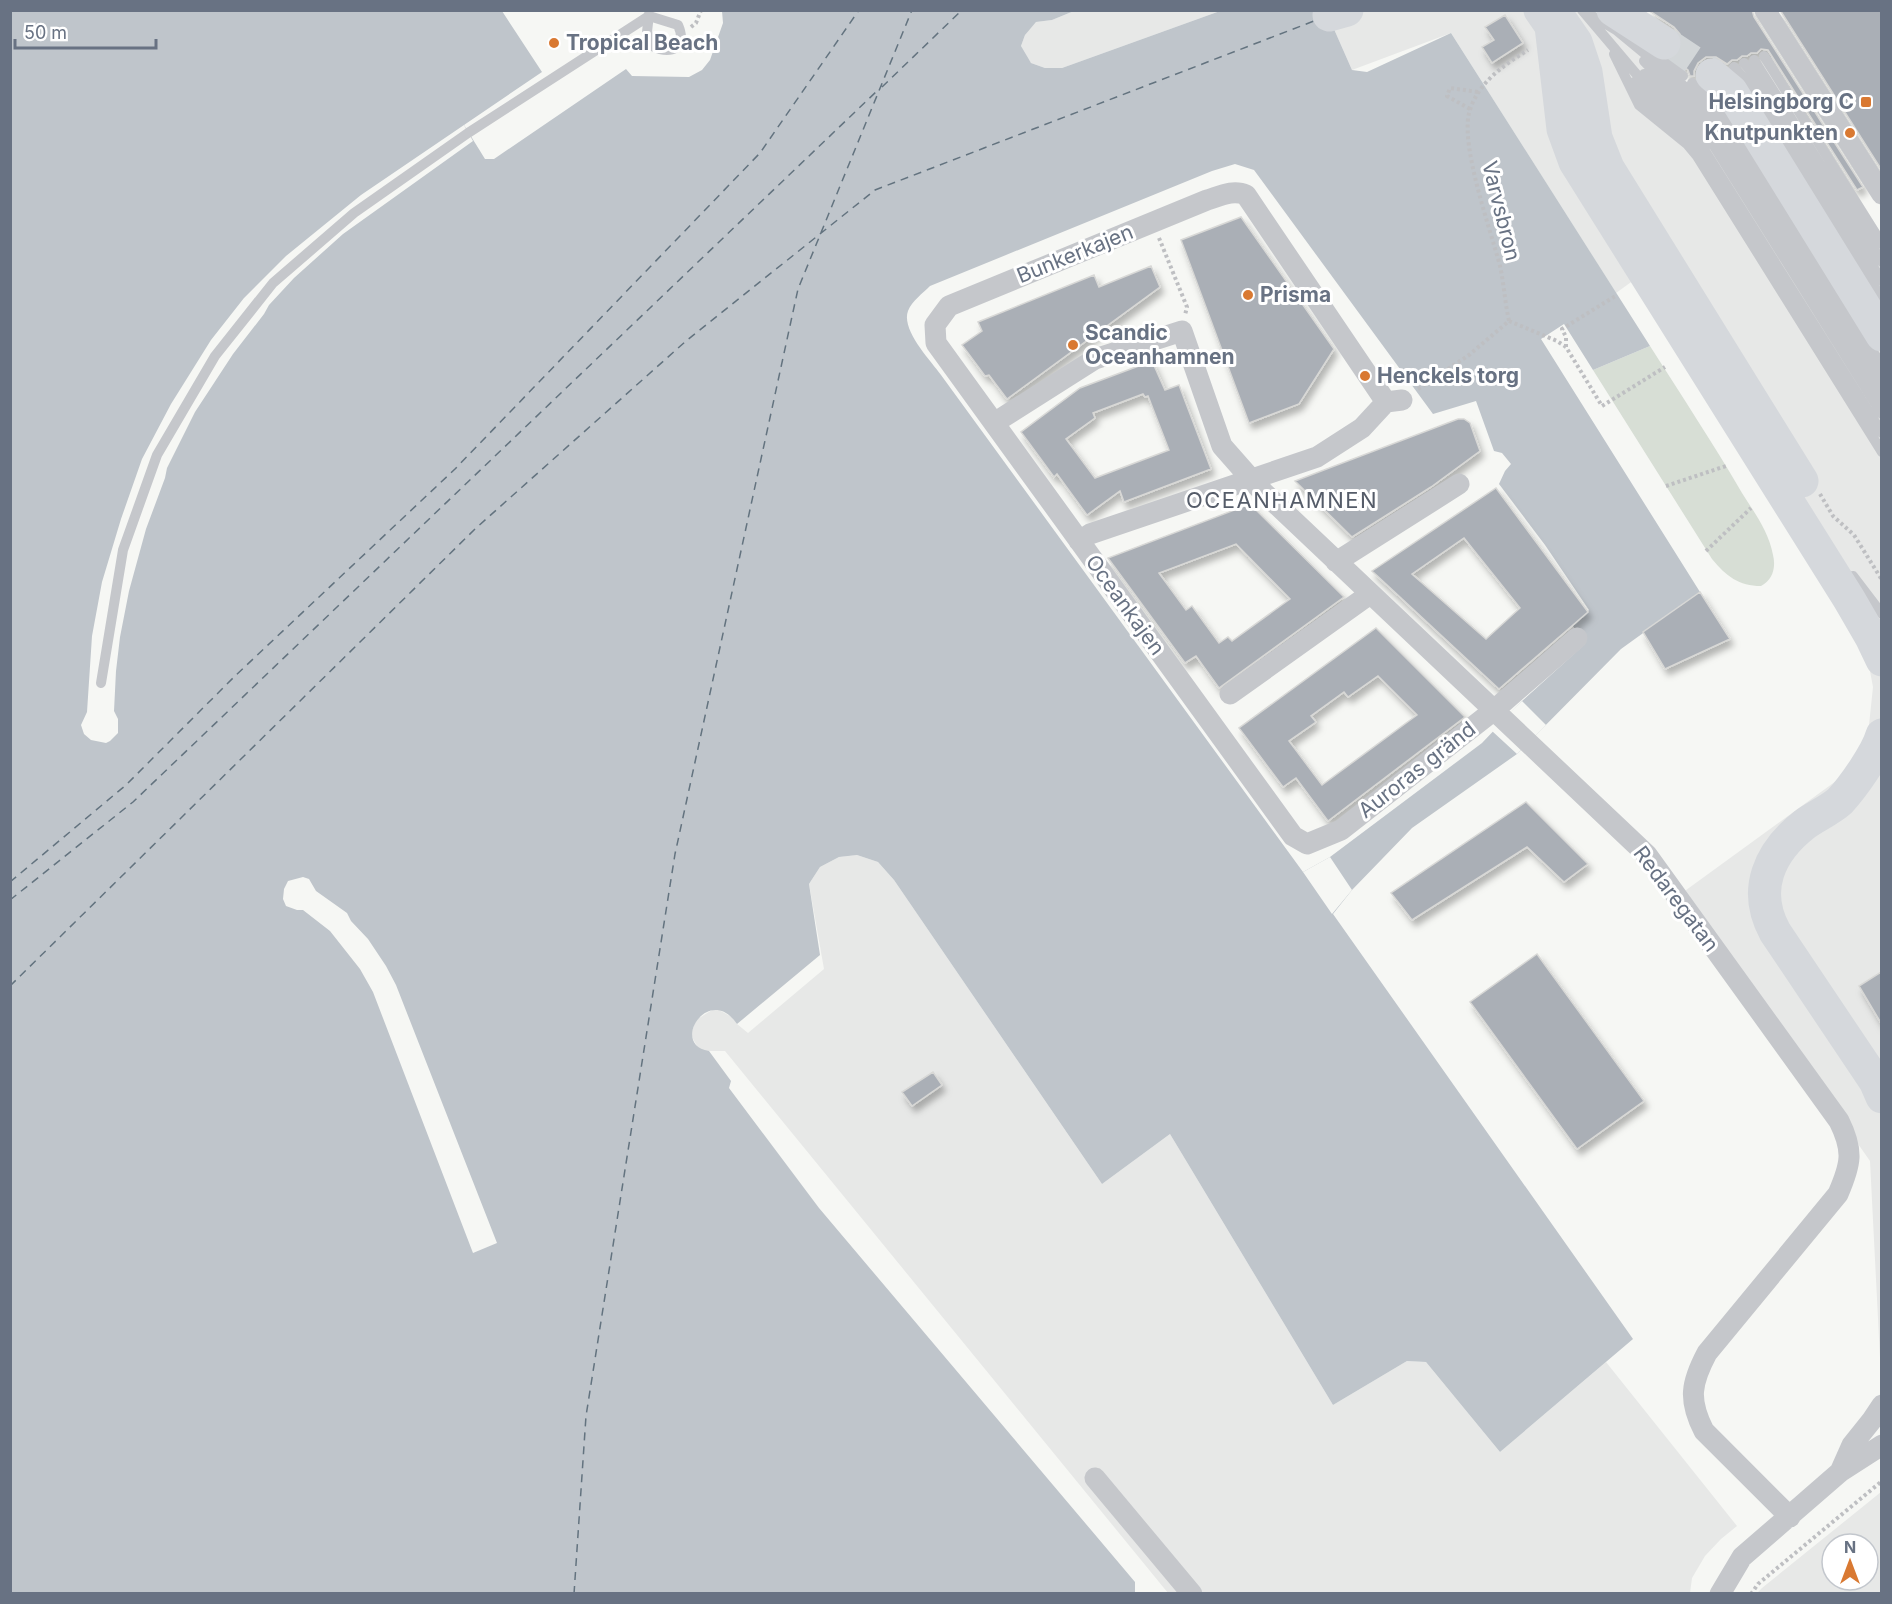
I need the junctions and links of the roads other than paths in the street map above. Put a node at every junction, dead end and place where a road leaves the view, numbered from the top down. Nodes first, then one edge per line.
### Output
1 (1765, 10) edge
2 (648, 13) edge
3 (1588, 21) edge
4 (1657, 32) tunnel mouth
5 (1726, 69) junction
6 (1881, 194) edge
7 (1881, 244) edge
8 (1881, 262) edge
9 (1881, 281) edge
10 (1881, 299) edge
11 (1881, 317) edge
12 (935, 326) joint
13 (1881, 335) edge
14 (1881, 350) edge
15 (1881, 366) edge
16 (1881, 382) edge
17 (1881, 398) edge
18 (1881, 414) edge
19 (1001, 418) junction
20 (1881, 433) edge
21 (1881, 452) edge
22 (1251, 479) junction
23 (1459, 483) dead end
24 (1800, 492) dead end
25 (1084, 538) junction
26 (1336, 562) junction
27 (1848, 569) dead end
28 (1370, 594) junction
29 (1881, 614) edge
30 (1881, 637) edge
31 (1576, 638) dead end
32 (1881, 660) edge
33 (101, 683) dead end
34 (1230, 694) dead end
35 (1498, 715) junction
36 (1881, 735) edge
37 (1870, 784) dead end
38 (1839, 801) junction
39 (1341, 830) joint
40 (1881, 1097) edge
41 (1881, 1404) edge
42 (1881, 1445) edge
43 (1840, 1472) junction
44 (1095, 1478) dead end
45 (1790, 1517) junction
46 (1192, 1593) edge
47 (1720, 1593) edge

1 - 6 street
2 - 33 lane
3 - 4 highway
3 - 5 lane
3 - 15 lane
3 - 16 lane
3 - 17 lane
3 - 18 lane
3 - 20 lane
3 - 21 lane
3 - 24 lane
3 - 29 highway
3 - 30 lane
3 - 32 highway
5 - 7 lane
5 - 8 lane
5 - 9 lane
5 - 10 lane
5 - 11 lane
5 - 13 highway
5 - 14 lane
12 - 19 street, Oceankajen
12 - 22 street, Bunkerkajen
19 - 22 street, Redaregatan
19 - 25 street, Oceankajen
22 - 25 street
22 - 26 street, Redaregatan
23 - 26 street
25 - 39 street, Oceankajen
26 - 28 street, Redaregatan
27 - 29 lane
28 - 34 street
28 - 35 street, Redaregatan
31 - 35 street, Auroras gränd
35 - 39 street, Auroras gränd
35 - 45 street, Redaregatan
36 - 38 highway
37 - 38 lane
38 - 40 highway
41 - 43 street
42 - 43 street
43 - 45 street
44 - 46 street
45 - 47 street

